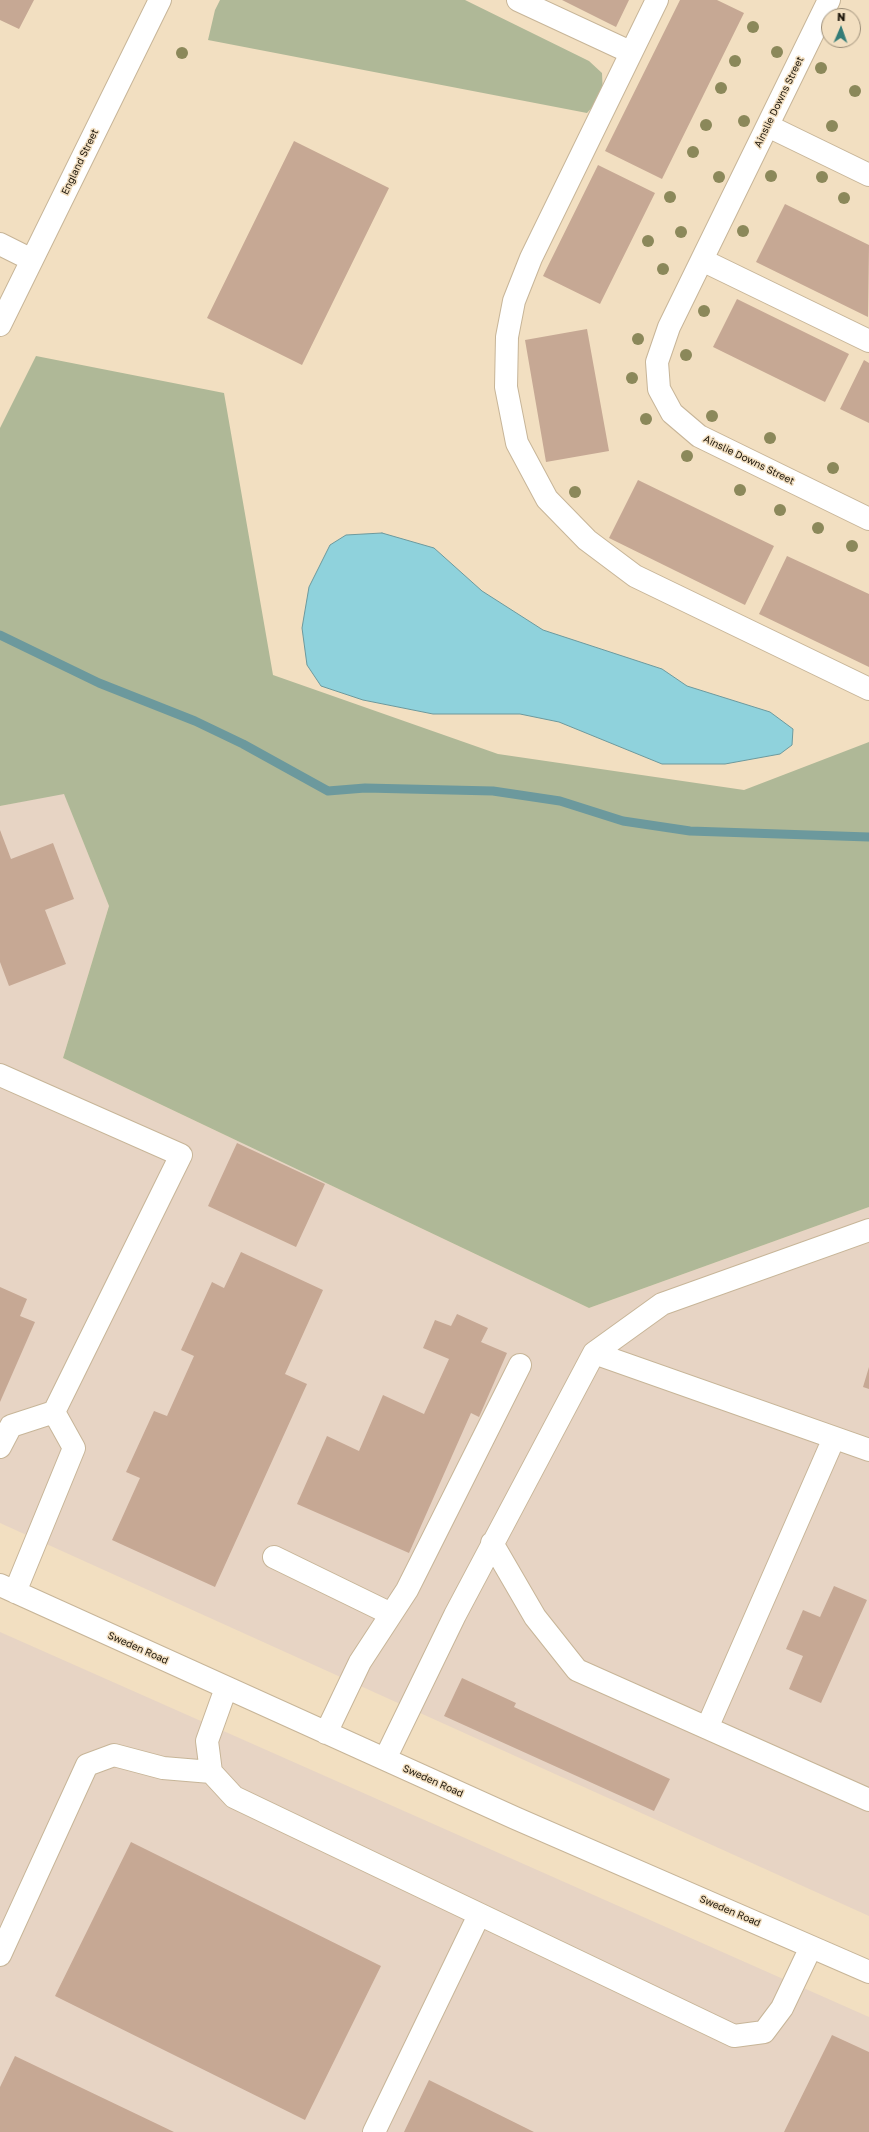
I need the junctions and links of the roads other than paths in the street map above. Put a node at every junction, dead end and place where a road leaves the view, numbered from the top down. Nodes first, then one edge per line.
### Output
1 (160, 0) edge
2 (518, 0) edge
3 (657, 0) edge
4 (829, 0) edge
5 (630, 52) junction
6 (768, 126) junction
7 (869, 175) edge
8 (0, 244) edge
9 (32, 260) junction
10 (702, 260) junction
11 (0, 325) edge
12 (869, 341) edge
13 (869, 519) edge
14 (869, 689) edge
15 (0, 1075) edge
16 (869, 1230) edge
17 (594, 1353) junction
18 (520, 1365) dead end
19 (54, 1412) junction
20 (834, 1438) junction
21 (0, 1447) edge
22 (869, 1450) edge
23 (492, 1543) junction
24 (274, 1557) dead end
25 (8, 1589) edge
26 (391, 1614) junction
27 (226, 1688) junction
28 (708, 1728) junction
29 (326, 1733) junction
30 (385, 1759) junction
31 (211, 1772) junction
32 (869, 1800) edge
33 (479, 1915) junction
34 (811, 1947) junction
35 (0, 1954) edge
36 (869, 1972) edge
37 (374, 2132) edge

1 - 9 street, England Street
2 - 5 street
3 - 5 street
4 - 6 street, Ainslie Downs Street
5 - 14 street
6 - 7 street
6 - 10 street, Ainslie Downs Street
8 - 9 street
9 - 11 street, England Street
10 - 12 street
10 - 13 street, Ainslie Downs Street
15 - 19 street
16 - 17 street
17 - 20 street
17 - 23 street
18 - 26 street
19 - 21 street
19 - 25 street
20 - 22 street
20 - 28 street
23 - 28 street
23 - 30 street
24 - 26 street
25 - 27 street, Sweden Road
26 - 29 street
27 - 29 street, Sweden Road
27 - 31 street
28 - 32 street
29 - 30 street, Sweden Road
30 - 34 street, Sweden Road
31 - 33 street
31 - 35 street
33 - 34 street
33 - 37 street
34 - 36 street, Sweden Road

